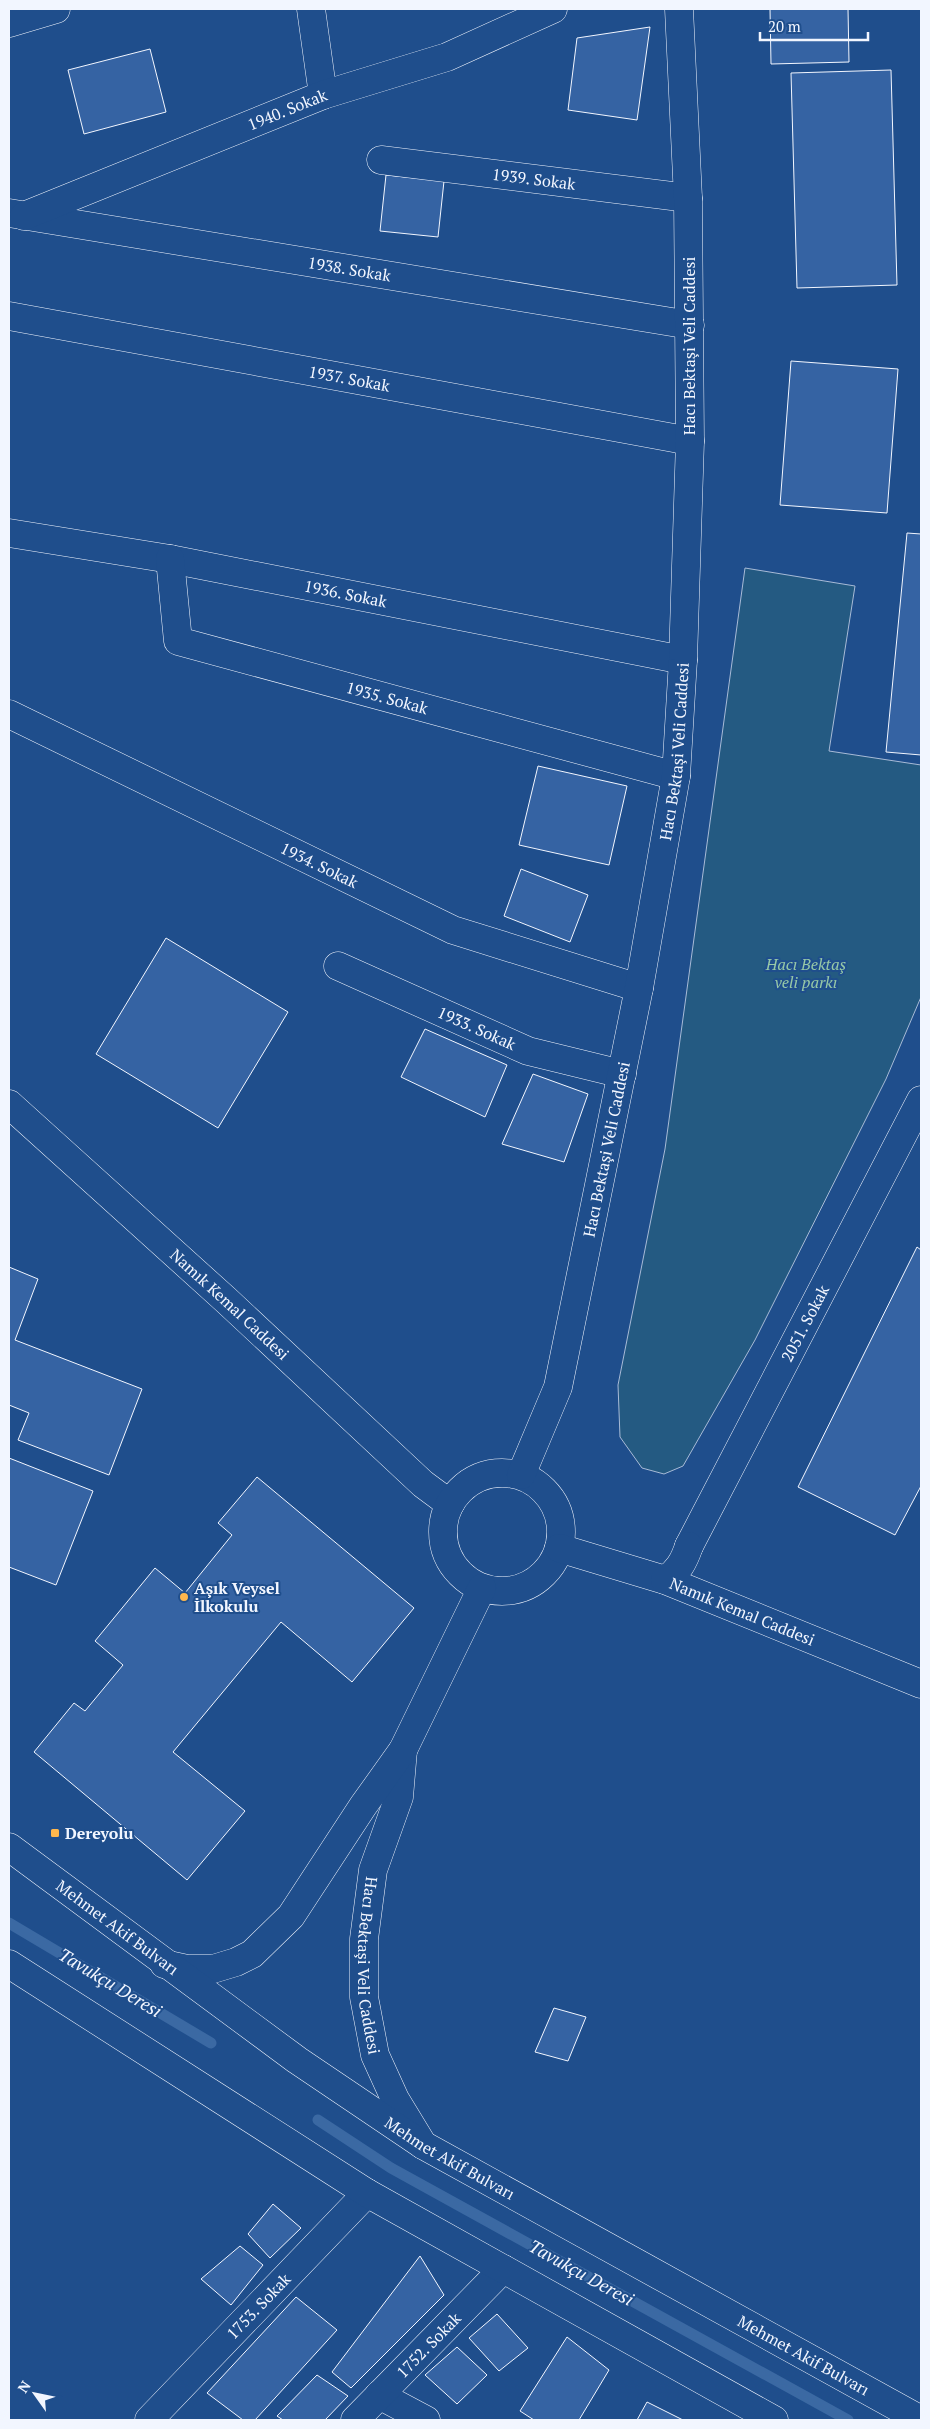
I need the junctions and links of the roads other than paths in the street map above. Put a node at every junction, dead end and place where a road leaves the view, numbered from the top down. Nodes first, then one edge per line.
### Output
1 (56, 9) edge
2 (311, 9) edge
3 (553, 9) edge
4 (679, 9) edge
5 (9, 24) edge
6 (323, 95) junction
7 (381, 160) dead end
8 (688, 198) junction
9 (16, 214) edge
10 (9, 316) edge
11 (690, 325) junction
12 (690, 442) junction
13 (9, 533) edge
14 (170, 559) junction
15 (683, 660) junction
16 (9, 714) edge
17 (676, 776) junction
18 (338, 966) dead end
19 (639, 988) junction
20 (622, 1074) junction
21 (921, 1100) edge
22 (9, 1104) edge
23 (521, 1475) junction
24 (450, 1504) junction
25 (559, 1548) junction
26 (664, 1580) junction
27 (482, 1588) junction
28 (921, 1684) edge
29 (403, 1750) junction
30 (9, 1847) edge
31 (9, 1964) edge
32 (164, 1964) junction
33 (423, 2145) junction
34 (367, 2193) junction
35 (502, 2269) junction
36 (379, 2395) junction
37 (768, 2419) edge
38 (149, 2420) edge
39 (355, 2420) edge
40 (426, 2420) edge
41 (921, 2420) edge

1 - 5 street
2 - 6 street
3 - 6 street, 1940. Sokak
4 - 8 street, Hacı Bektaşi Veli Caddesi
6 - 9 street, 1940. Sokak
7 - 8 street, 1939. Sokak
8 - 11 street, Hacı Bektaşi Veli Caddesi
9 - 11 street, 1938. Sokak
10 - 12 street, 1937. Sokak
11 - 12 street, Hacı Bektaşi Veli Caddesi
12 - 15 street, Hacı Bektaşi Veli Caddesi
13 - 14 street, 1936. Sokak
14 - 15 street, 1936. Sokak
14 - 17 street, 1935. Sokak
15 - 17 street, Hacı Bektaşi Veli Caddesi
16 - 19 street, 1934. Sokak
17 - 19 street, Hacı Bektaşi Veli Caddesi
18 - 20 street, 1933. Sokak
19 - 20 street, Hacı Bektaşi Veli Caddesi
20 - 23 street, Hacı Bektaşi Veli Caddesi
21 - 26 street, 2051. Sokak
22 - 24 street, Namık Kemal Caddesi
23 - 24 street
23 - 25 street
24 - 27 street
25 - 26 street, Namık Kemal Caddesi
25 - 27 street
26 - 28 street, Namık Kemal Caddesi
27 - 29 street, Hacı Bektaşi Veli Caddesi
29 - 32 street, Hacı Bektaşi Veli Caddesi
29 - 33 street, Hacı Bektaşi Veli Caddesi
30 - 32 street, Mehmet Akif Bulvarı
31 - 34 street
32 - 33 street, Mehmet Akif Bulvarı
33 - 41 street, Mehmet Akif Bulvarı
34 - 35 street
34 - 38 street, 1753. Sokak
35 - 36 street, 1752. Sokak
35 - 37 street
36 - 39 street, 1752. Sokak
36 - 40 street

